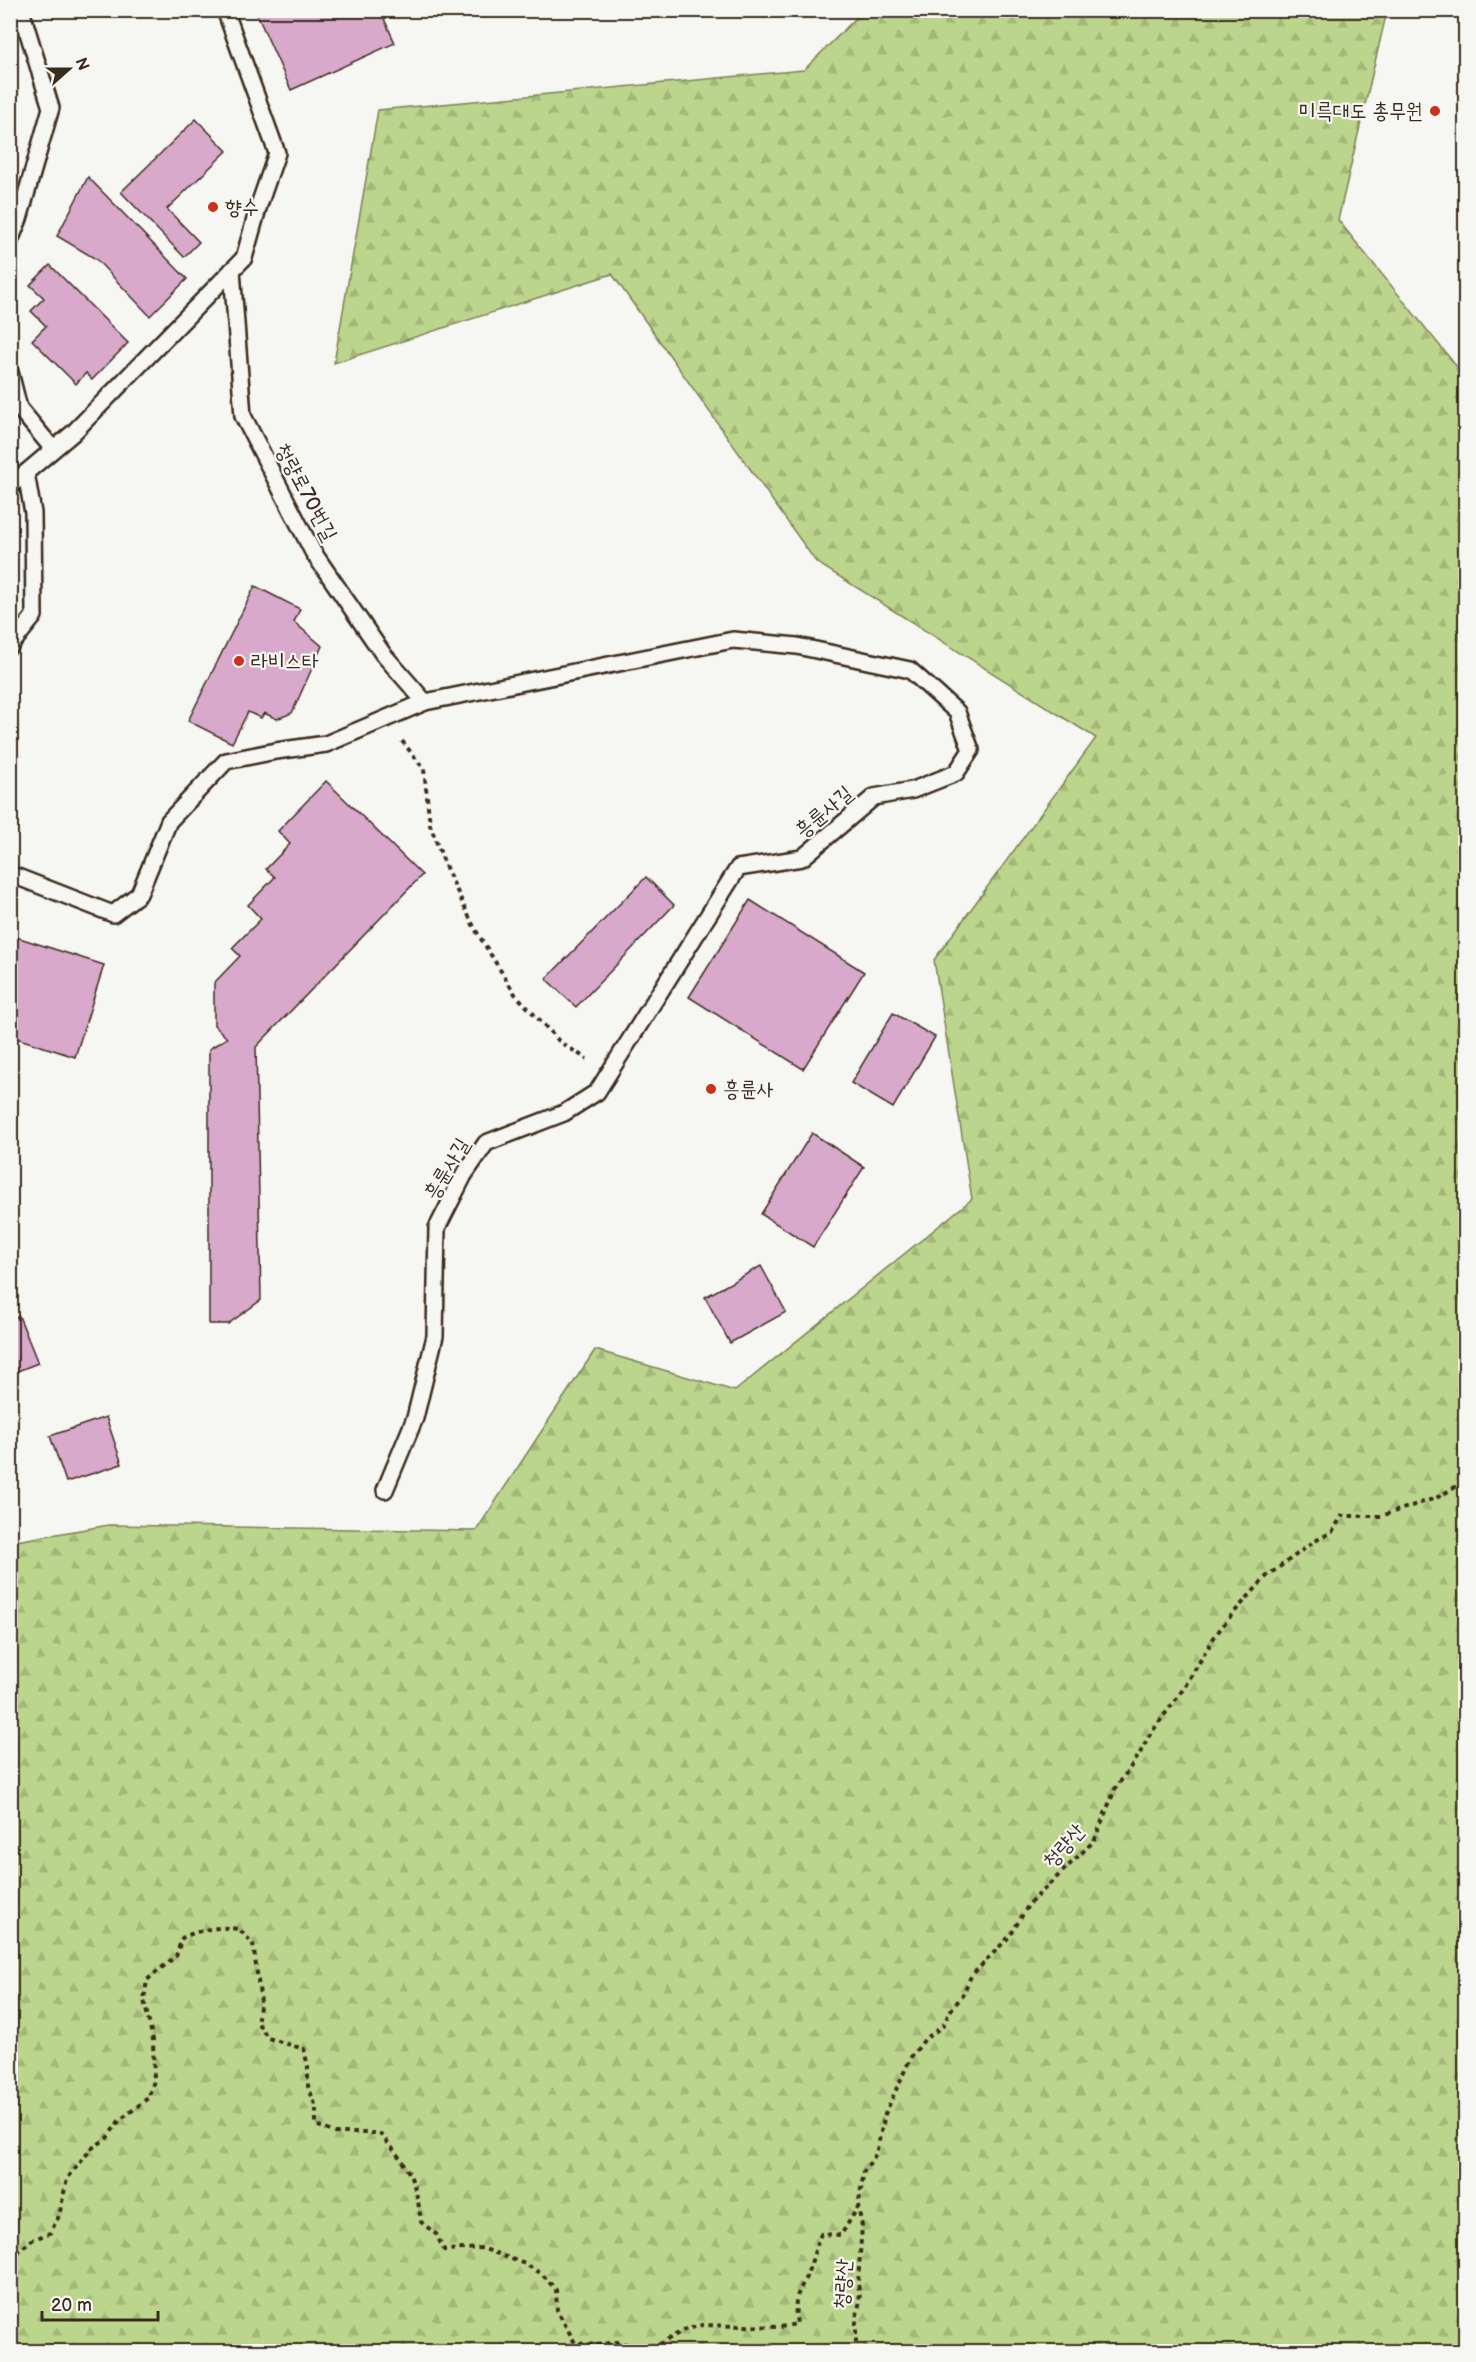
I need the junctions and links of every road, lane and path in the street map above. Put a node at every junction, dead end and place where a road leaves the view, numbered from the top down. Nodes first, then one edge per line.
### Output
1 (21, 10) edge
2 (225, 10) edge
3 (10, 241) edge
4 (232, 270) junction
5 (10, 372) edge
6 (53, 449) junction
7 (27, 473) junction
8 (10, 486) edge
9 (10, 645) edge
10 (424, 702) junction
11 (385, 719) junction
12 (10, 874) edge
13 (609, 1073) junction
14 (1466, 1481) edge
15 (385, 1490) dead end
16 (858, 2207) junction
17 (10, 2259) edge
18 (856, 2352) edge

1 - 3 lane
2 - 4 lane
4 - 6 lane
4 - 10 lane, 청량로70번길
5 - 6 lane
6 - 7 lane
7 - 8 lane
7 - 9 lane
10 - 11 lane
10 - 13 lane, 흥륜사길
11 - 12 lane
11 - 13 path
13 - 15 lane, 흥륜사길
14 - 16 path, 청량산
16 - 17 path
16 - 18 path, 청량산

